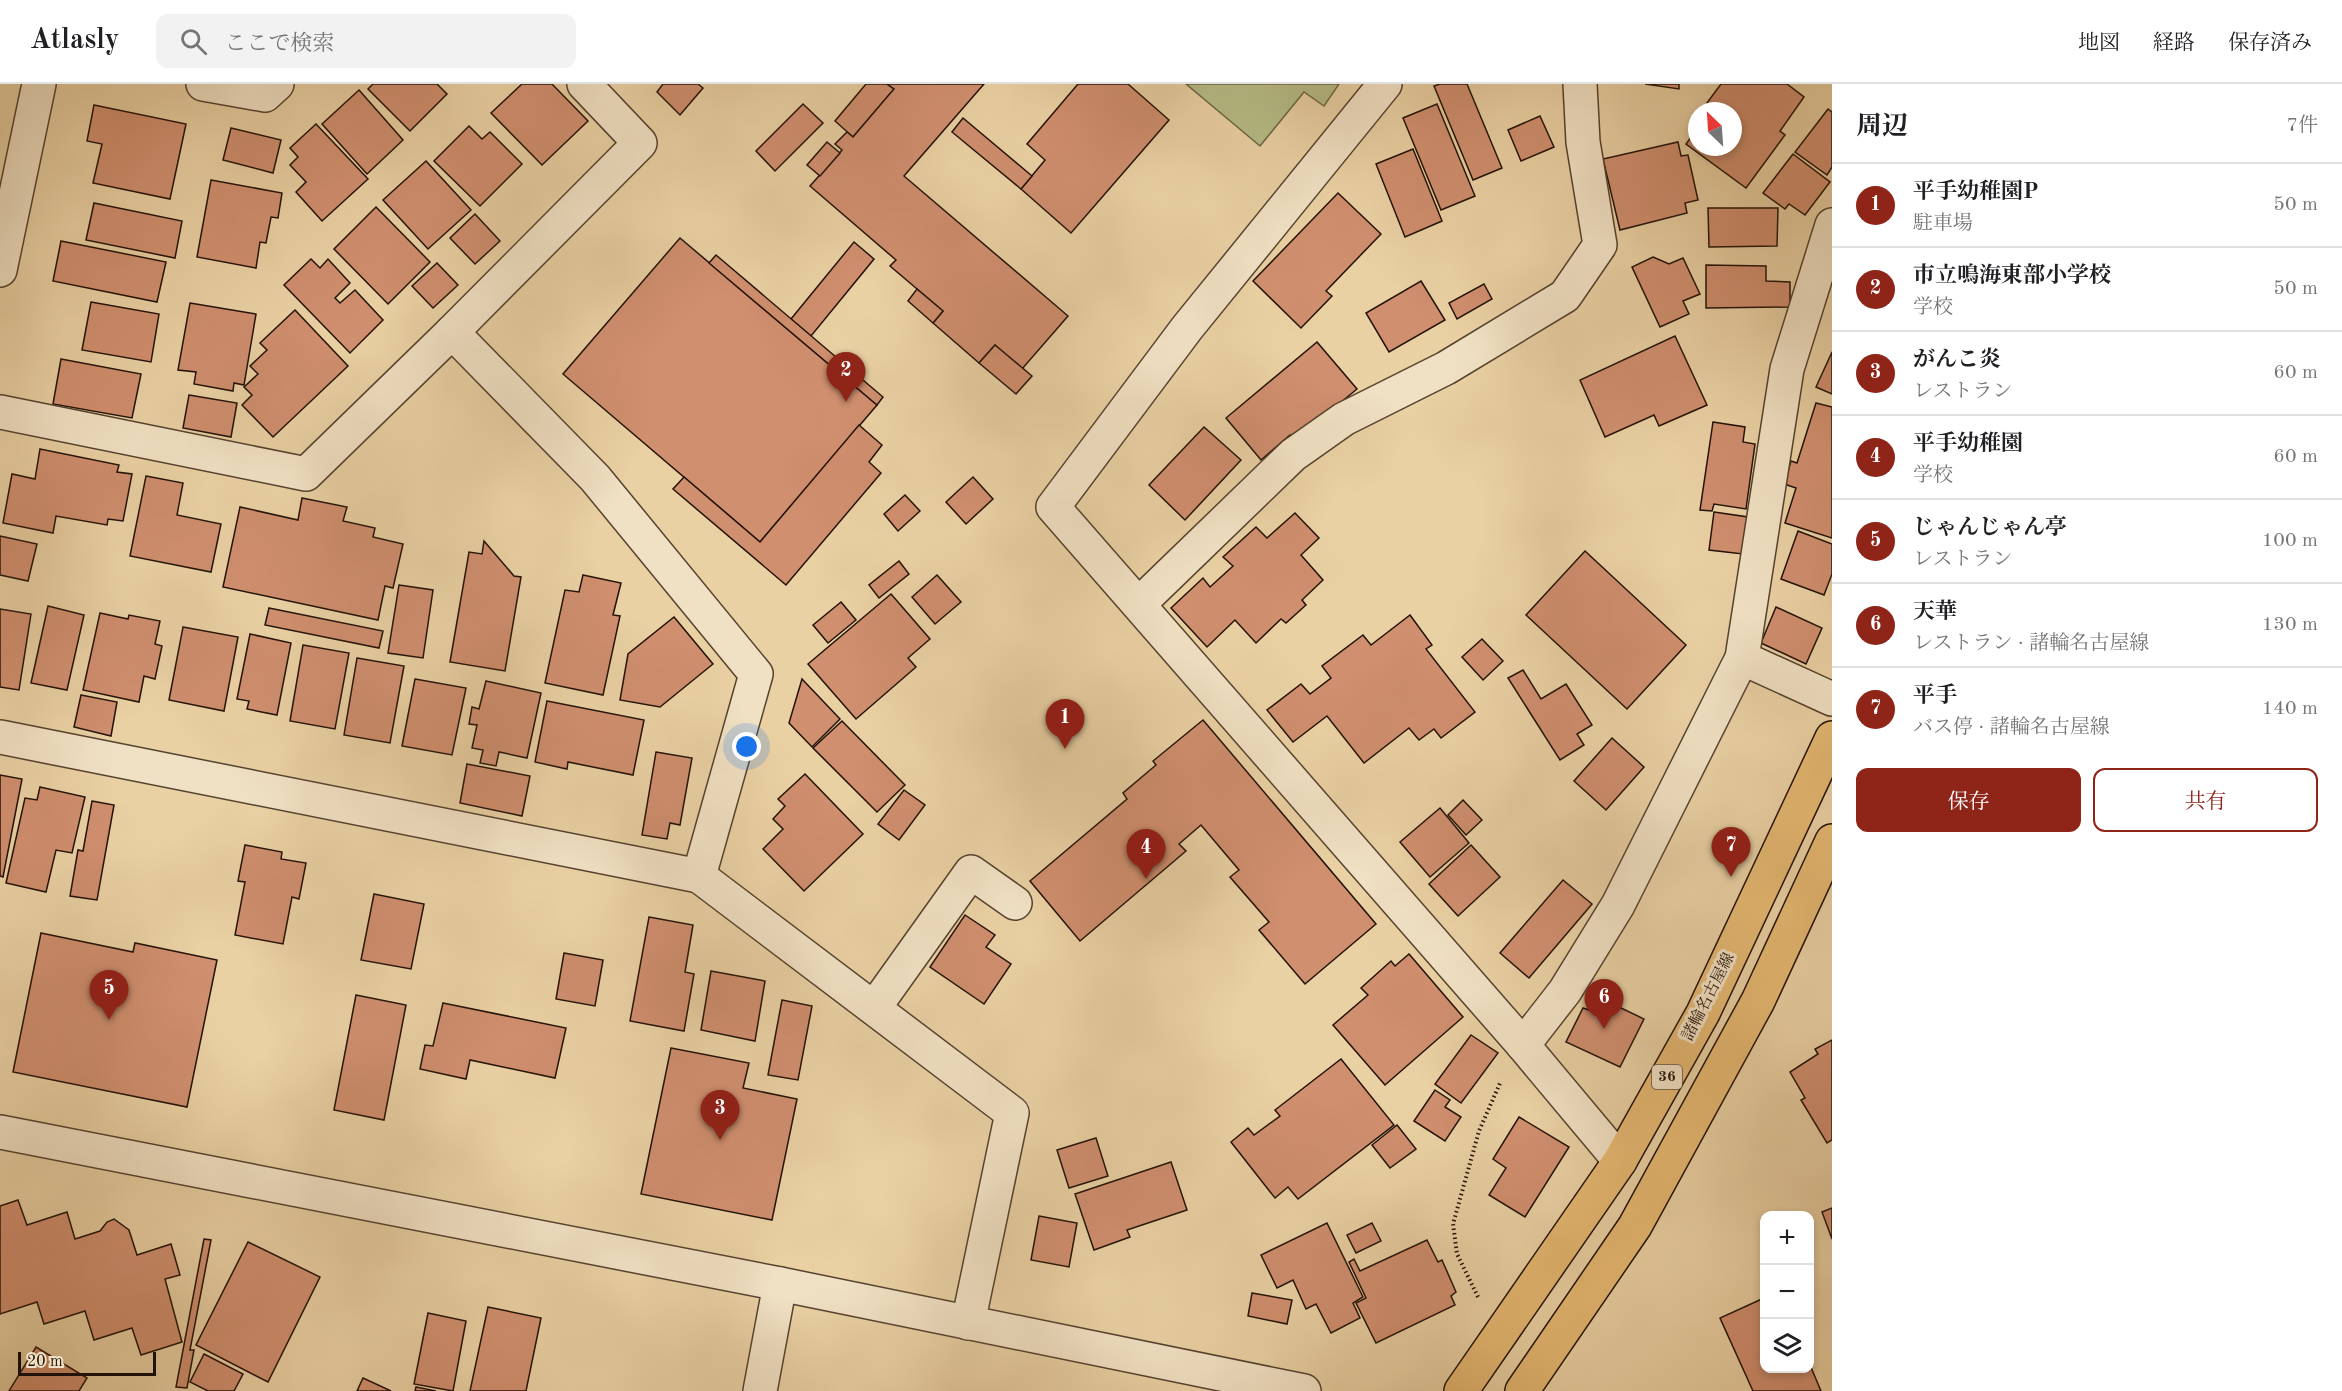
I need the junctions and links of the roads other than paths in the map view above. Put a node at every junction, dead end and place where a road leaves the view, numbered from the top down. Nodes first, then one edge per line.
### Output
1 (39, 84) edge
2 (204, 84) edge
3 (277, 84) edge
4 (584, 84) edge
5 (1385, 84) edge
6 (1580, 84) edge
7 (1832, 225) edge
8 (0, 270) edge
9 (452, 332) junction
10 (0, 412) edge
11 (1138, 604) junction
12 (1742, 658) junction
13 (1832, 699) edge
14 (0, 737) edge
15 (1832, 738) edge
16 (1832, 841) edge
17 (699, 876) junction
18 (1015, 903) dead end
19 (874, 1008) junction
20 (1523, 1046) junction
21 (0, 1132) edge
22 (1620, 1161) junction
23 (780, 1284) junction
24 (968, 1323) junction
25 (760, 1391) edge
26 (1304, 1391) edge
27 (1461, 1391) edge
28 (1522, 1391) edge

1 - 8 street
2 - 3 street
4 - 9 street
5 - 11 street
6 - 11 street
7 - 12 street
9 - 10 street
9 - 17 street
11 - 20 street
12 - 13 street
12 - 20 street
14 - 17 street
15 - 22 main road, 諸輪名古屋線 / 36
16 - 28 main road
17 - 19 street
18 - 19 street
19 - 24 street
20 - 22 street
21 - 23 street
22 - 27 main road, 諸輪名古屋線 / 36
23 - 24 street
23 - 25 street
24 - 26 street

